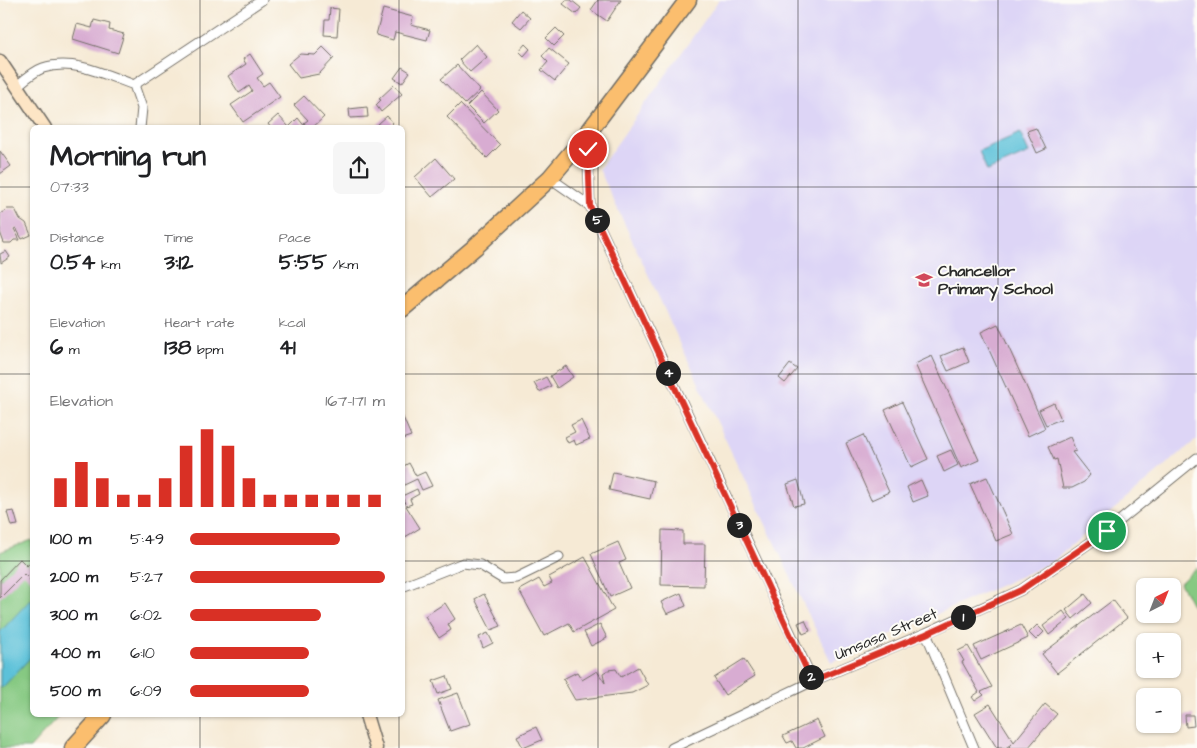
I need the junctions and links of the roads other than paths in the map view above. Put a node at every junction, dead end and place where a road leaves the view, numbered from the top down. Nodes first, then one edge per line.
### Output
1 (262, 0) edge
2 (688, 0) edge
3 (0, 61) edge
4 (134, 85) junction
5 (16, 86) junction
6 (43, 125) edge
7 (140, 125) edge
8 (587, 134) junction
9 (550, 178) junction
10 (590, 206) junction
11 (405, 306) edge
12 (1197, 458) edge
13 (558, 557) dead end
14 (405, 586) edge
15 (926, 634) junction
16 (812, 681) junction
17 (101, 717) edge
18 (114, 717) edge
19 (367, 717) edge
20 (73, 748) edge
21 (88, 748) edge
22 (376, 748) edge
23 (672, 748) edge
24 (974, 748) edge

1 - 4 street
2 - 8 highway
3 - 5 street
4 - 5 street
4 - 7 street
5 - 6 street
8 - 9 highway
8 - 10 street
9 - 10 street
9 - 11 highway
10 - 16 street
12 - 15 street, Umsasa Street
13 - 14 street
15 - 16 street, Umsasa Street
15 - 24 street
16 - 23 street, Umsasa Street
17 - 20 highway
18 - 21 highway
19 - 22 street

